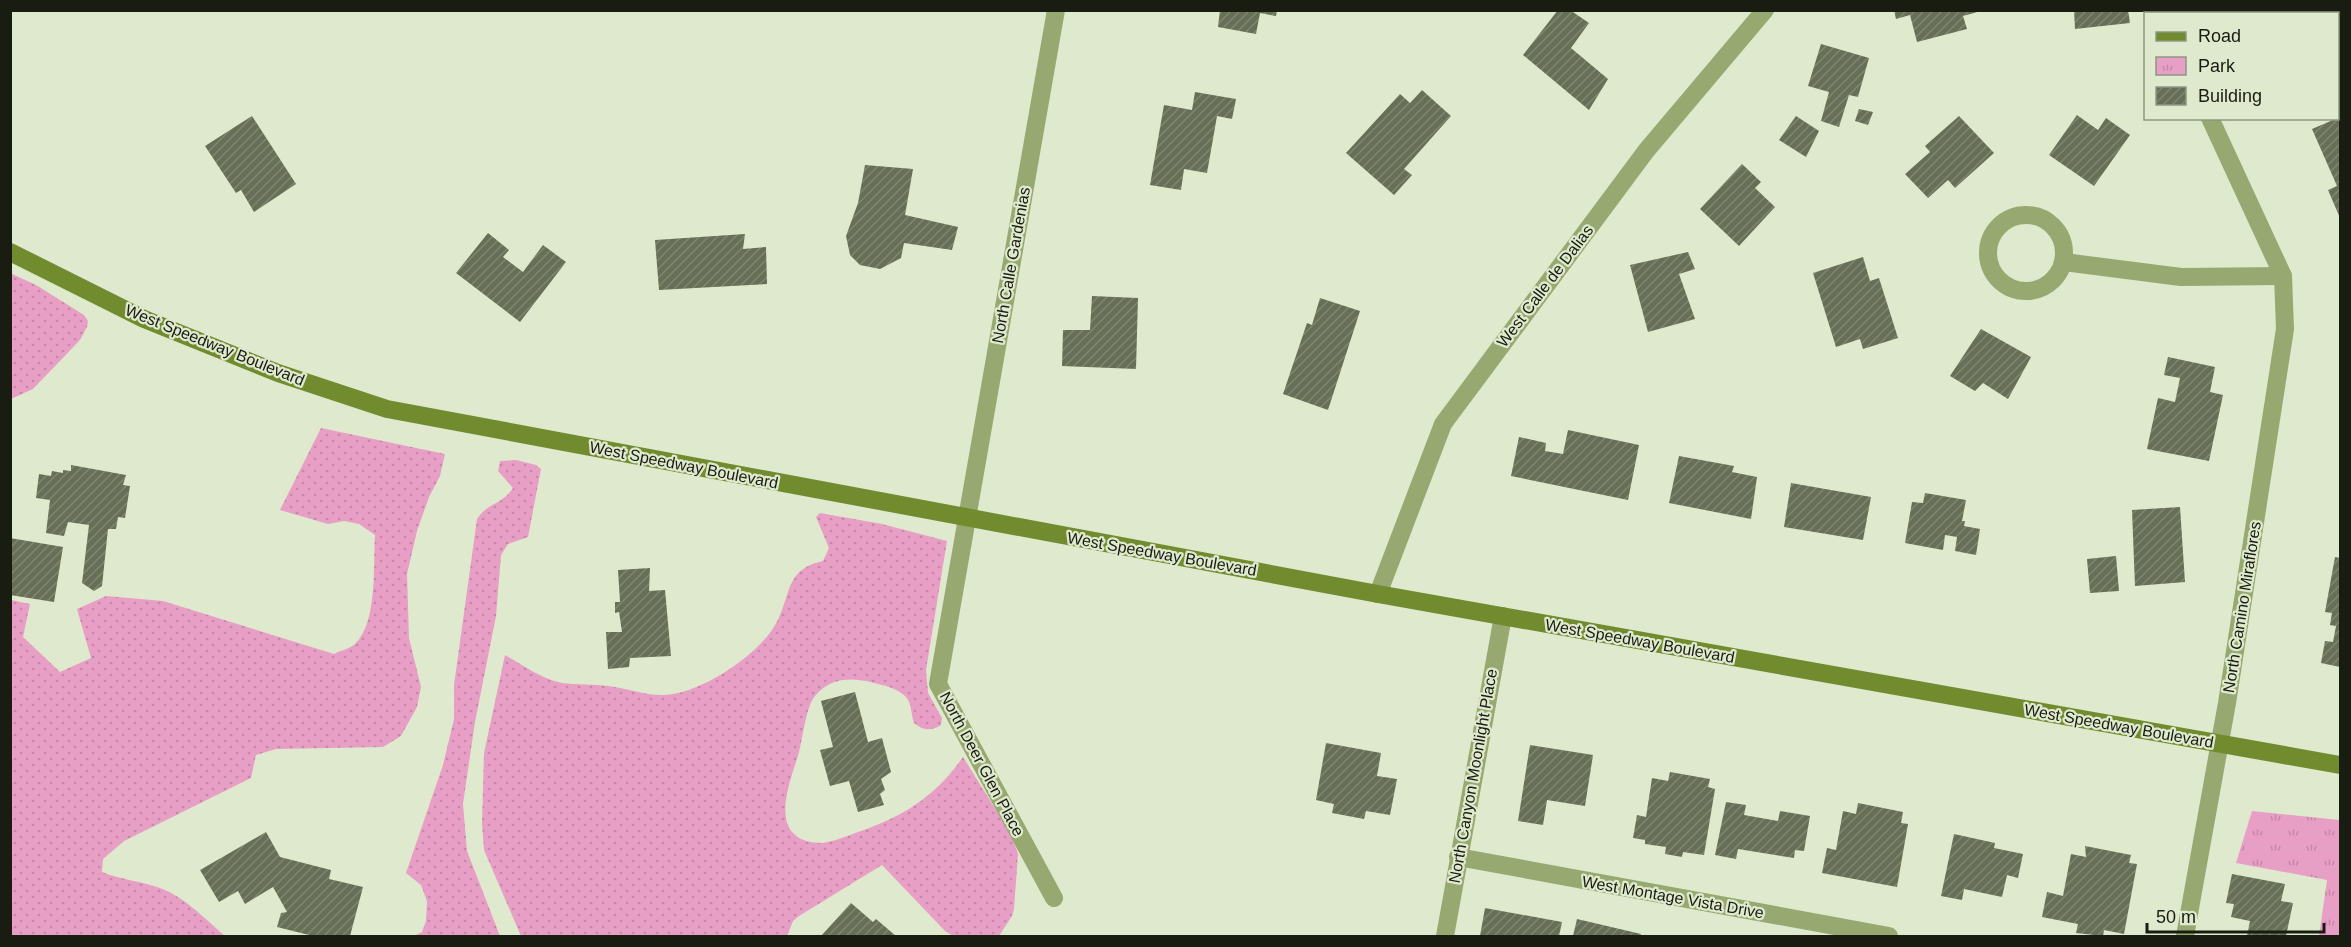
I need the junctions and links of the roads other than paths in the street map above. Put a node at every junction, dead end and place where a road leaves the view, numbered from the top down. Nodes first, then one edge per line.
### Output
1 (1056, 10) edge
2 (1765, 10) edge
3 (2211, 120) edge
4 (10, 252) edge
5 (2064, 262) junction
6 (2283, 276) junction
7 (966, 519) junction
8 (1378, 594) junction
9 (1503, 616) junction
10 (2220, 744) junction
11 (2340, 765) edge
12 (1458, 857) junction
13 (1054, 898) dead end
14 (1445, 936) edge
15 (1889, 936) edge
16 (2184, 936) edge

1 - 7 street, North Calle Gardenias
2 - 8 street, West Calle de Dalias
3 - 6 street, North Camino Miraflores
4 - 7 main road, West Speedway Boulevard
5 - 5 street
5 - 6 street
6 - 10 street, North Camino Miraflores
7 - 8 main road, West Speedway Boulevard
7 - 13 street, North Deer Glen Place
8 - 9 main road, West Speedway Boulevard
9 - 10 main road, West Speedway Boulevard
9 - 12 street, North Canyon Moonlight Place
10 - 11 main road, West Speedway Boulevard
10 - 16 street, North Camino Miraflores
12 - 14 street, North Canyon Moonlight Place
12 - 15 street, West Montage Vista Drive

